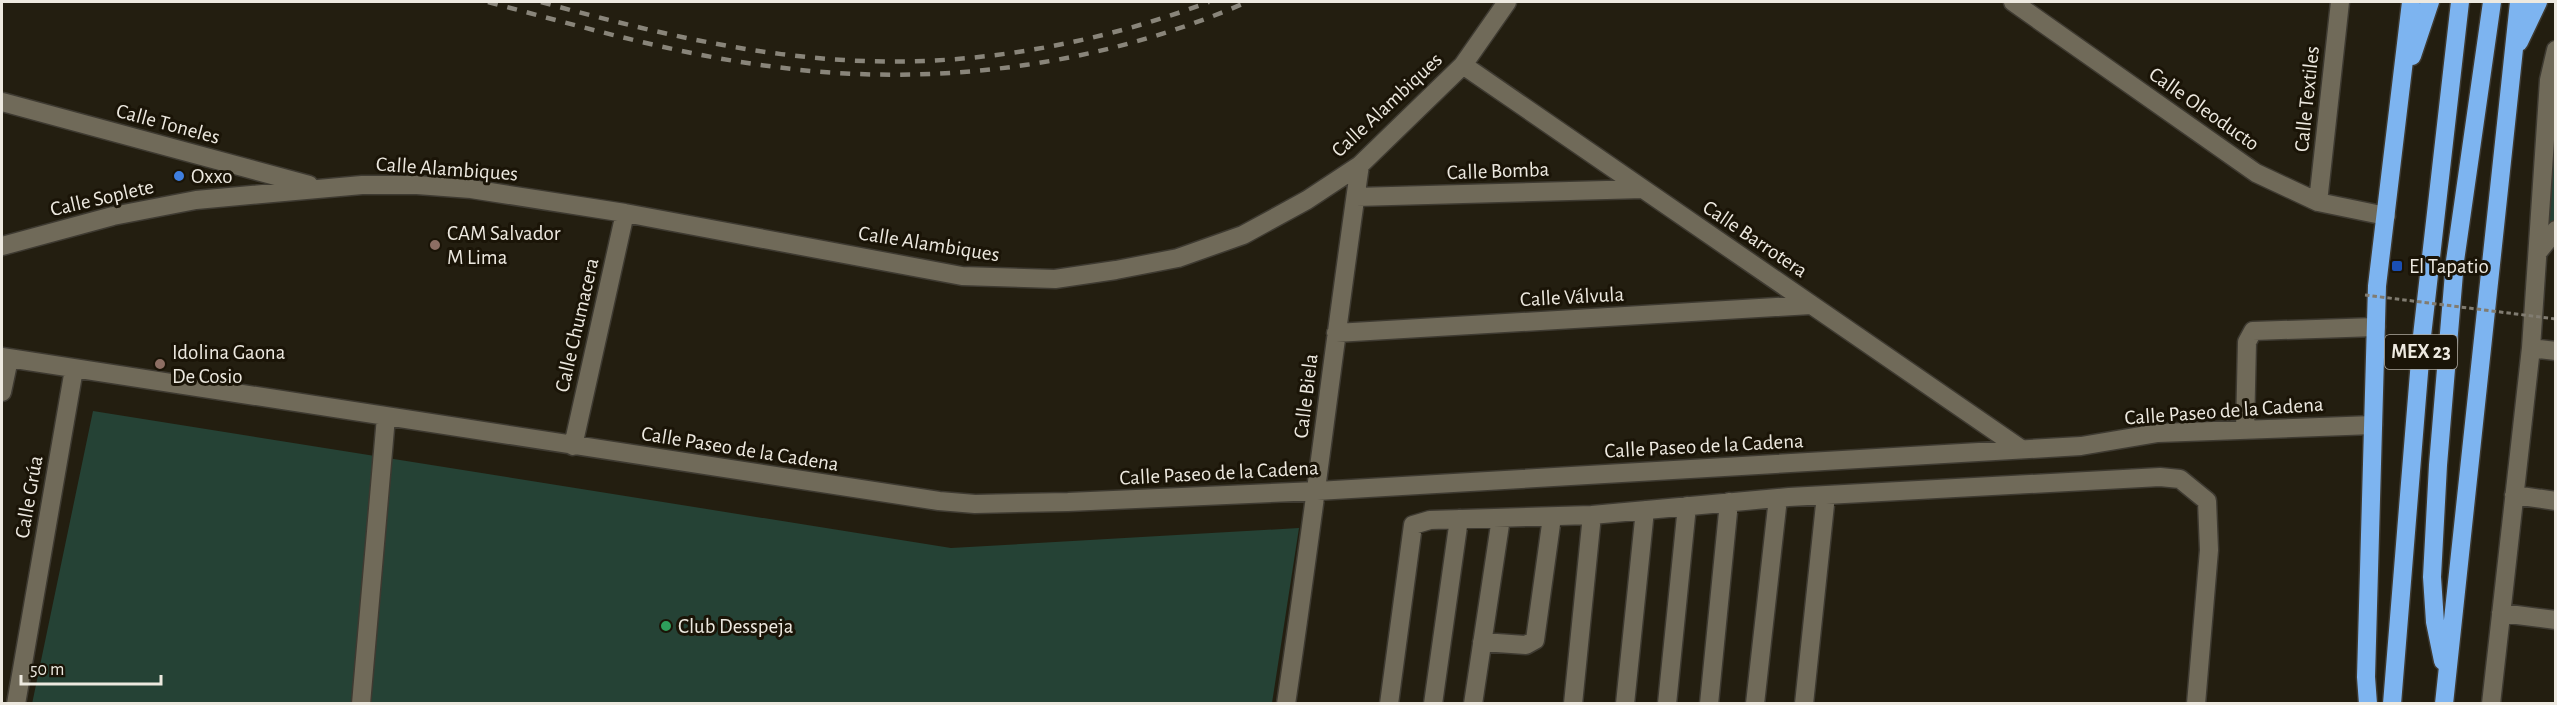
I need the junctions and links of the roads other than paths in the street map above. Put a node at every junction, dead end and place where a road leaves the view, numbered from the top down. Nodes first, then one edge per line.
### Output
1 (1507, 2) edge
2 (2013, 2) edge
3 (2340, 2) edge
4 (2411, 2) edge
5 (2430, 2) edge
6 (2460, 2) edge
7 (2492, 2) edge
8 (2519, 2) edge
9 (2538, 2) edge
10 (2556, 50) edge
11 (2512, 58) junction
12 (1463, 65) junction
13 (2, 102) edge
14 (2398, 110) junction
15 (1360, 165) junction
16 (322, 189) junction
17 (1642, 189) junction
18 (1356, 197) junction
19 (2318, 202) junction
20 (625, 213) junction
21 (2386, 216) junction
22 (2556, 230) edge
23 (2, 246) edge
24 (2538, 252) junction
25 (1811, 305) junction
26 (2376, 327) junction
27 (1336, 333) junction
28 (2531, 348) junction
29 (2556, 351) edge
30 (5, 358) edge
31 (74, 369) junction
32 (2, 392) edge
33 (386, 417) junction
34 (2373, 425) junction
35 (2245, 430) junction
36 (573, 446) junction
37 (2022, 449) junction
38 (1317, 491) junction
39 (1826, 495) junction
40 (2514, 495) junction
41 (1778, 498) junction
42 (2556, 501) edge
43 (1729, 502) junction
44 (1687, 506) junction
45 (1645, 510) junction
46 (1592, 515) junction
47 (1552, 516) junction
48 (1501, 518) junction
49 (1459, 519) junction
50 (2501, 613) junction
51 (2556, 620) edge
52 (1482, 642) junction
53 (2447, 675) junction
54 (16, 704) edge
55 (361, 704) edge
56 (1286, 704) edge
57 (1389, 704) edge
58 (1432, 704) edge
59 (1473, 704) edge
60 (1574, 704) edge
61 (1624, 704) edge
62 (1667, 704) edge
63 (1709, 704) edge
64 (1755, 704) edge
65 (1804, 704) edge
66 (2196, 704) edge
67 (2368, 704) edge
68 (2392, 704) edge
69 (2444, 704) edge
70 (2491, 704) edge

1 - 12 street, Calle Alambiques
2 - 19 street, Calle Oleoducto
3 - 19 street, Calle Textiles
4 - 14 highway
5 - 14 highway
6 - 68 highway, MEX 23
7 - 53 highway
8 - 11 highway, MEX 23
9 - 11 highway
10 - 24 street
11 - 53 highway, MEX 23
12 - 15 street, Calle Alambiques
12 - 17 street, Calle Barrotera
13 - 16 street, Calle Toneles
14 - 21 highway
15 - 18 street, Calle Biela
15 - 20 street, Calle Alambiques
16 - 20 street, Calle Alambiques
16 - 23 street, Calle Soplete
17 - 18 street, Calle Bomba
17 - 25 street, Calle Barrotera
18 - 27 street, Calle Biela
19 - 21 street, Calle Oleoducto
20 - 36 street, Calle Chumacera
21 - 26 highway
22 - 24 street
24 - 28 street
25 - 27 street, Calle Válvula
25 - 37 street, Calle Barrotera
26 - 34 highway
26 - 35 street
27 - 38 street, Calle Biela
28 - 29 street
28 - 40 street
30 - 31 street, Calle Paseo de la Cadena
30 - 32 street
31 - 33 street, Calle Paseo de la Cadena
31 - 54 street, Calle Grúa
33 - 36 street, Calle Paseo de la Cadena
33 - 55 street
34 - 35 street, Calle Paseo de la Cadena
34 - 67 highway
35 - 37 street, Calle Paseo de la Cadena
36 - 38 street, Calle Paseo de la Cadena
37 - 38 street, Calle Paseo de la Cadena
38 - 56 street, Calle Biela
39 - 41 street
39 - 65 street
39 - 66 street
40 - 42 street
40 - 50 street
41 - 43 street
41 - 64 street
43 - 44 street
43 - 63 street
44 - 45 street
44 - 62 street
45 - 46 street
45 - 61 street
46 - 47 street
46 - 60 street
47 - 48 street
47 - 52 street
48 - 49 street
48 - 52 street
49 - 57 street
49 - 58 street
50 - 51 street
50 - 70 street
52 - 59 street
53 - 69 highway, MEX 23

